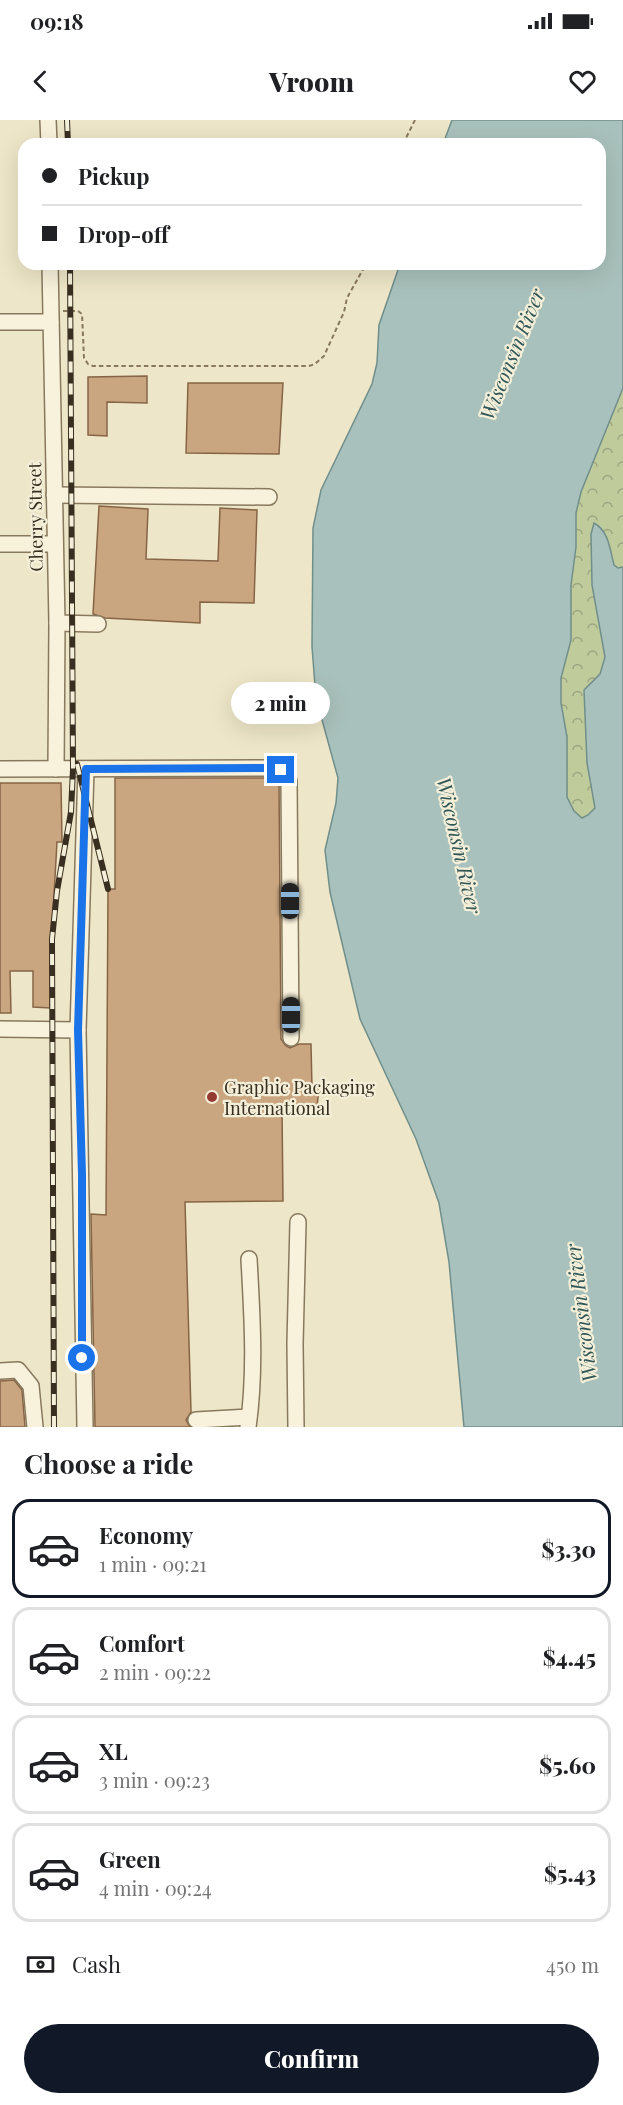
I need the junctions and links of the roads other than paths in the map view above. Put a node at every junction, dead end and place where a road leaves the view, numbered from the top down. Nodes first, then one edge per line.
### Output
1 (48, 120) edge
2 (49, 138) edge
3 (50, 270) edge
4 (51, 316) junction
5 (0, 322) edge
6 (54, 495) junction
7 (268, 497) dead end
8 (0, 544) edge
9 (55, 544) junction
10 (57, 623) junction
11 (98, 624) dead end
12 (0, 769) edge
13 (56, 769) junction
14 (86, 769) junction
15 (0, 1029) edge
16 (78, 1030) junction
17 (291, 1038) dead end
18 (298, 1222) dead end
19 (249, 1259) dead end
20 (0, 1371) edge
21 (196, 1420) dead end
22 (249, 1422) edge
23 (35, 1427) edge
24 (85, 1427) edge
25 (296, 1427) edge

1 - 2 street
3 - 4 street, Cherry Street
4 - 5 street
4 - 6 street, Cherry Street
6 - 7 street
6 - 9 street, Cherry Street
8 - 9 street
9 - 10 street, Cherry Street
10 - 11 street
10 - 13 street, Cherry Street
12 - 13 street
13 - 14 street
14 - 16 street
14 - 17 street
15 - 16 street
16 - 24 street
18 - 25 street
19 - 22 street
20 - 23 street
21 - 22 street

